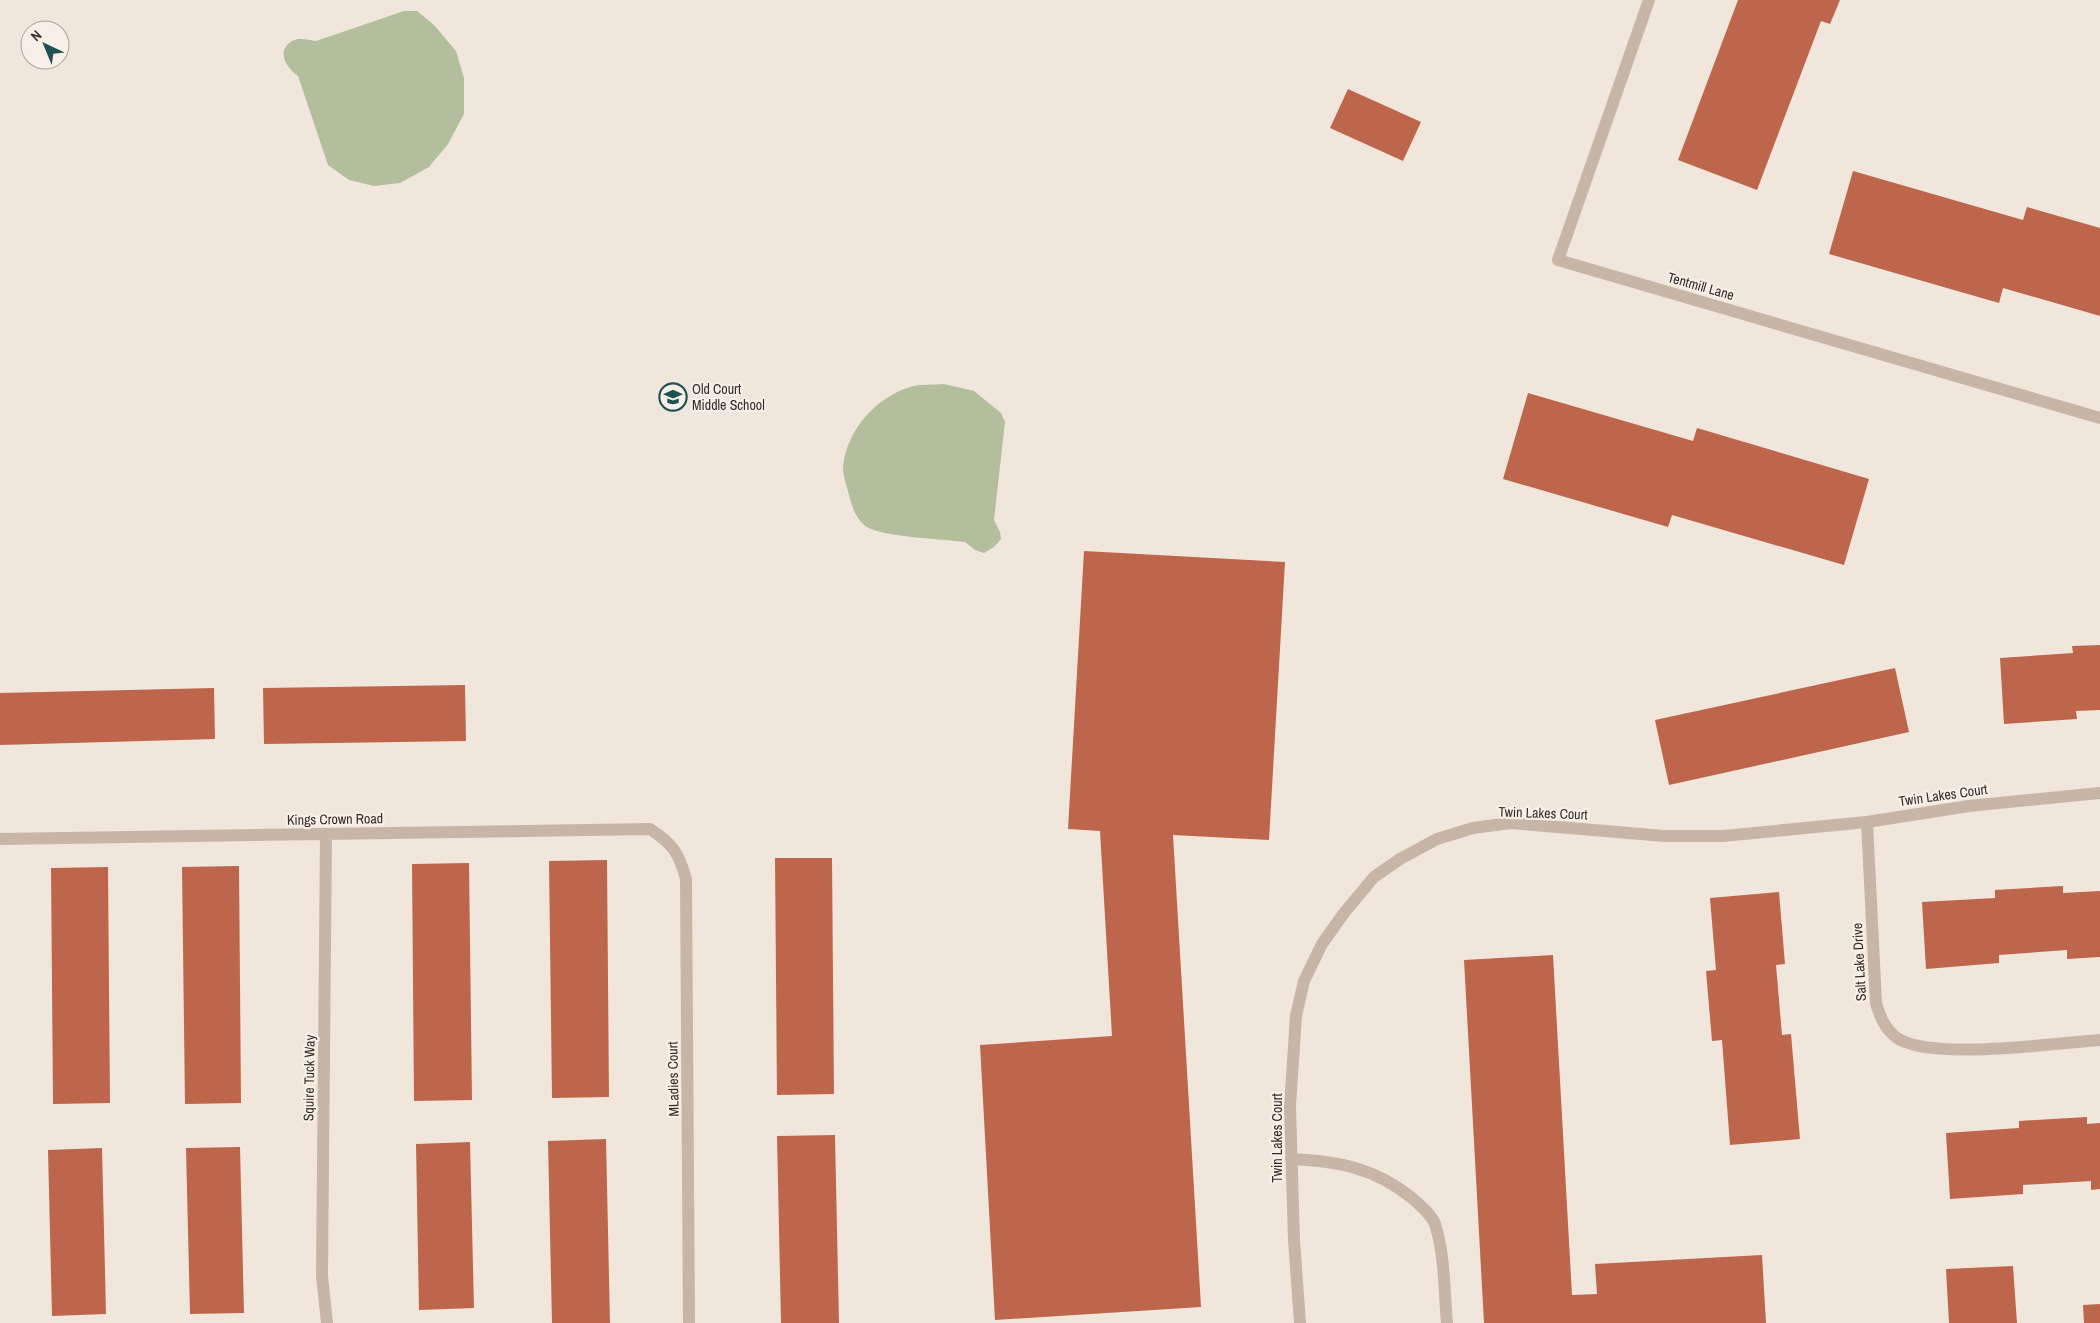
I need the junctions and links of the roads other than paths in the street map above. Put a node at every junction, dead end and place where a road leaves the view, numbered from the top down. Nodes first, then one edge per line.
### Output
1 (1649, 0) edge
2 (2100, 418) edge
3 (2100, 793) edge
4 (1867, 822) junction
5 (326, 834) junction
6 (0, 838) edge
7 (667, 840) joint
8 (2100, 1040) edge
9 (1291, 1158) junction
10 (327, 1323) edge
11 (689, 1323) edge
12 (1300, 1323) edge
13 (1447, 1323) edge

1 - 2 street, Tentmill Lane
3 - 4 street, Twin Lakes Court
4 - 8 street, Salt Lake Drive
4 - 9 street, Twin Lakes Court
5 - 6 street, Kings Crown Road
5 - 7 street, Kings Crown Road
5 - 10 street, Squire Tuck Way
7 - 11 street, MLadies Court
9 - 12 street, Twin Lakes Court
9 - 13 street

